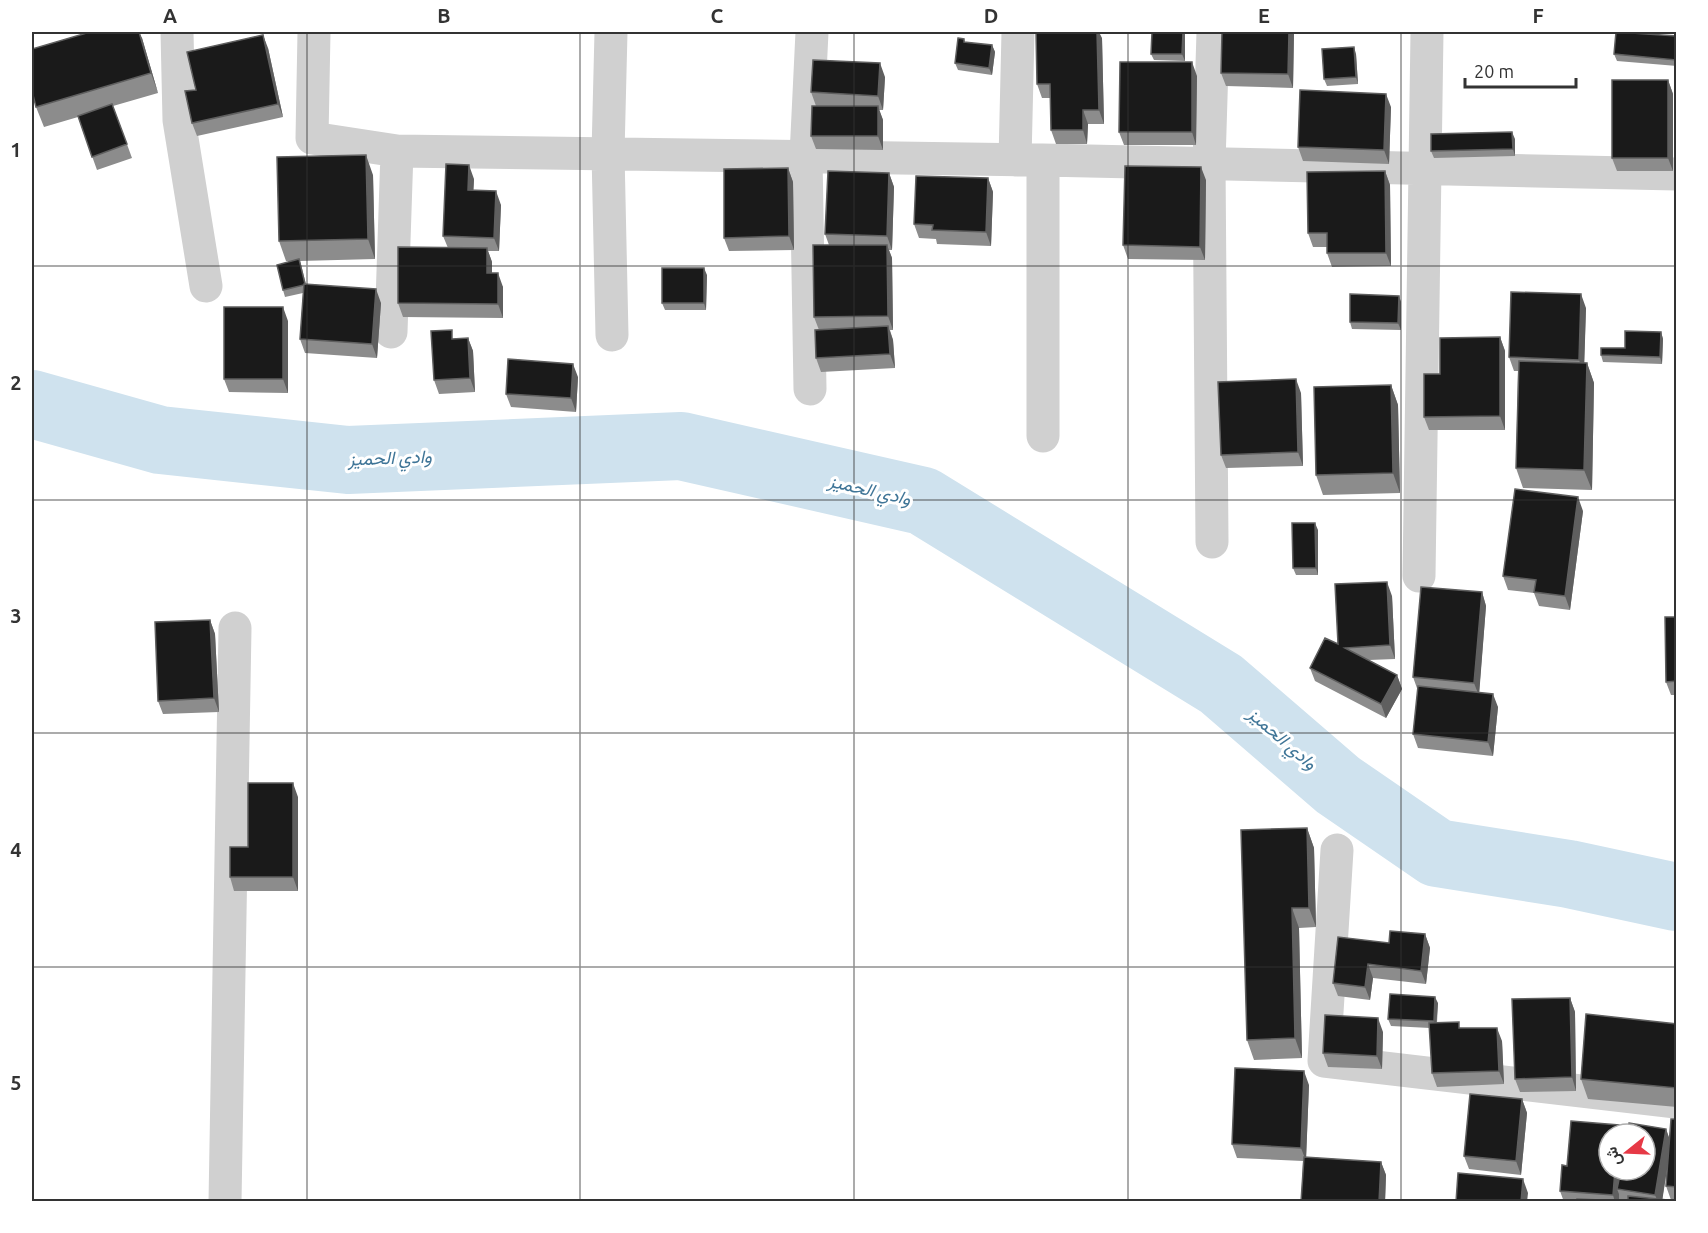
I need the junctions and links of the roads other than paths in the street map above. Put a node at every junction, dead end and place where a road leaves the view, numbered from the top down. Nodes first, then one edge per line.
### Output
1 (177, 32) edge
2 (314, 32) edge
3 (611, 32) edge
4 (812, 32) edge
5 (1018, 32) edge
6 (1214, 32) edge
7 (1427, 32) edge
8 (397, 151) junction
9 (608, 153) junction
10 (806, 156) junction
11 (1029, 160) junction
12 (1209, 163) junction
13 (1425, 168) junction
14 (1677, 174) edge
15 (206, 286) dead end
16 (391, 332) dead end
17 (612, 335) dead end
18 (810, 389) dead end
19 (1043, 436) dead end
20 (1212, 542) dead end
21 (1419, 576) dead end
22 (235, 628) dead end
23 (1337, 850) dead end
24 (1677, 1102) edge
25 (225, 1202) edge

1 - 15 street
2 - 8 street
3 - 9 street
4 - 10 street
5 - 11 street
6 - 12 street
7 - 13 street
8 - 9 street
8 - 16 street
9 - 10 street
9 - 17 street
10 - 11 street
10 - 18 street
11 - 12 street
11 - 19 street
12 - 13 street
12 - 20 street
13 - 14 street
13 - 21 street
22 - 25 street
23 - 24 street

